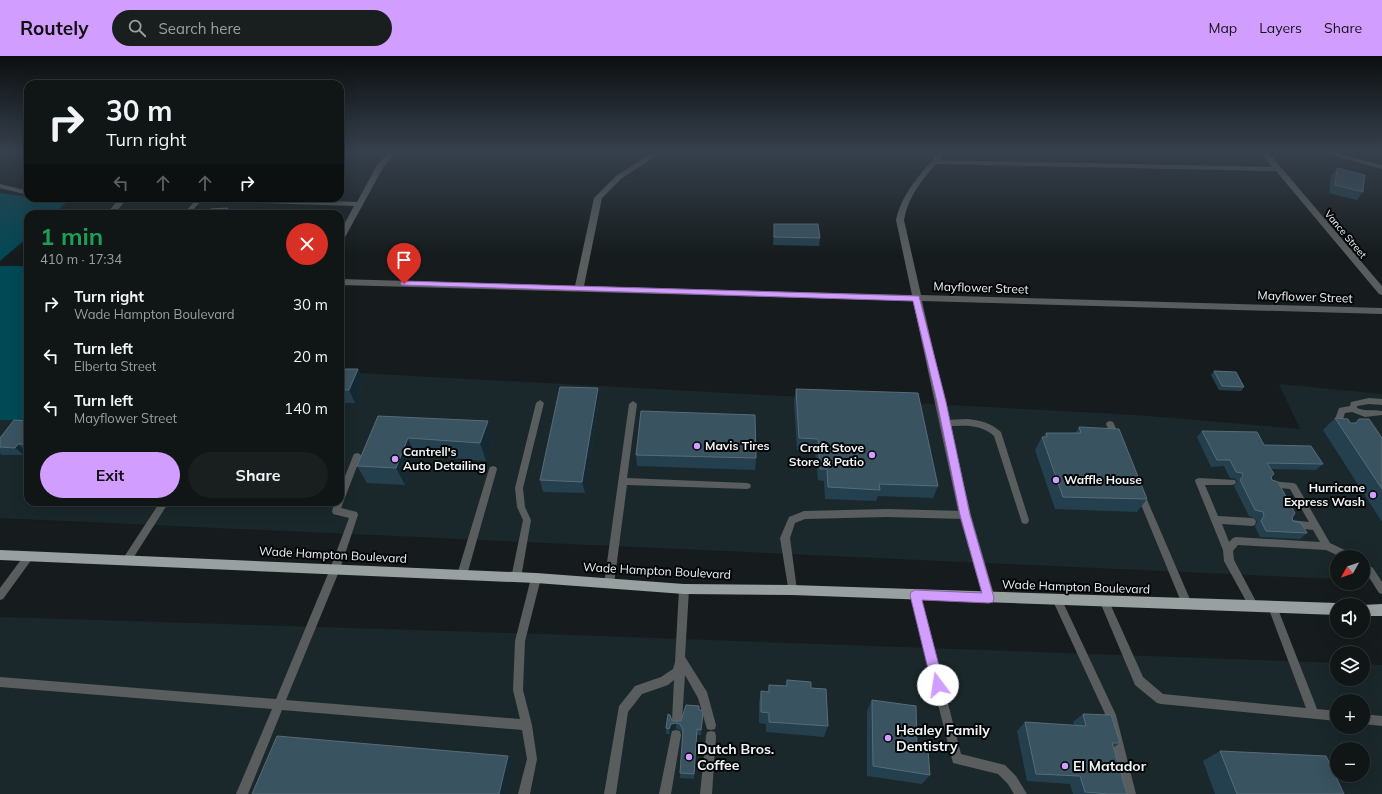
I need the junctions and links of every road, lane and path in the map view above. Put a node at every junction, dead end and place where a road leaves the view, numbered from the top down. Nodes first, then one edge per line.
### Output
1 (370, 185) edge
2 (609, 185) edge
3 (915, 185) edge
4 (1292, 185) edge
5 (0, 186) edge
6 (24, 193) edge
7 (120, 202) edge
8 (197, 202) edge
9 (296, 202) edge
10 (360, 204) junction
11 (114, 210) edge
12 (190, 210) edge
13 (344, 233) edge
14 (344, 282) edge
15 (579, 288) junction
16 (1382, 292) edge
17 (917, 298) junction
18 (1382, 311) edge
19 (540, 402) dead end
20 (1382, 402) edge
21 (633, 404) dead end
22 (1353, 409) junction
23 (1379, 413) dead end
24 (946, 423) junction
25 (1110, 424) dead end
26 (1341, 431) edge
27 (1120, 446) edge
28 (357, 456) dead end
29 (493, 469) dead end
30 (623, 481) junction
31 (1232, 482) dead end
32 (1270, 484) edge
33 (747, 486) dead end
34 (1138, 489) edge
35 (344, 490) edge
36 (162, 506) edge
37 (338, 506) edge
38 (965, 515) junction
39 (1025, 520) dead end
40 (1216, 520) junction
41 (1252, 522) dead end
42 (1291, 524) edge
43 (1316, 526) junction
44 (1327, 546) junction
45 (1228, 550) junction
46 (1335, 550) edge
47 (0, 555) edge
48 (29, 556) junction
49 (127, 560) junction
50 (335, 569) junction
51 (1370, 571) edge
52 (462, 575) junction
53 (516, 578) junction
54 (536, 578) junction
55 (609, 584) junction
56 (684, 589) junction
57 (792, 590) junction
58 (1382, 590) edge
59 (915, 595) junction
60 (0, 596) edge
61 (989, 598) junction
62 (1058, 601) junction
63 (1105, 602) junction
64 (1187, 604) junction
65 (1254, 607) junction
66 (1273, 607) junction
67 (1330, 609) edge
68 (1370, 610) edge
69 (1382, 610) edge
70 (681, 660) junction
71 (0, 682) edge
72 (279, 705) junction
73 (1314, 714) junction
74 (1330, 715) edge
75 (1370, 720) edge
76 (677, 721) edge
77 (1382, 721) edge
78 (527, 725) junction
79 (711, 725) dead end
80 (676, 735) dead end
81 (711, 736) dead end
82 (242, 794) edge
83 (524, 794) edge
84 (610, 794) edge
85 (665, 794) edge
86 (706, 794) edge
87 (1021, 794) edge
88 (1130, 794) edge

1 - 10 street
2 - 15 street
3 - 17 street
4 - 16 street, Vance Street
5 - 6 street
7 - 11 street
8 - 12 lane
9 - 10 street
10 - 13 street
14 - 15 street, Mayflower Street
15 - 17 street, Mayflower Street
17 - 18 street, Mayflower Street
17 - 24 street
19 - 53 lane
20 - 22 lane
21 - 30 lane
22 - 23 lane
22 - 26 lane
24 - 38 street
24 - 39 lane
25 - 27 lane
28 - 35 lane
29 - 52 lane
30 - 33 lane
30 - 55 lane
31 - 40 lane
32 - 43 lane
34 - 64 lane
36 - 49 lane
37 - 50 lane
38 - 57 lane
38 - 61 street
40 - 41 lane
40 - 45 lane
42 - 43 lane
43 - 44 lane
44 - 45 lane
44 - 46 lane
45 - 65 lane
47 - 48 main road, Wade Hampton Boulevard
48 - 49 main road, Wade Hampton Boulevard
48 - 60 lane
49 - 50 main road, Wade Hampton Boulevard
50 - 52 main road, Wade Hampton Boulevard
50 - 72 lane
51 - 58 lane
52 - 53 main road, Wade Hampton Boulevard
53 - 54 main road, Wade Hampton Boulevard
54 - 55 main road, Wade Hampton Boulevard
54 - 78 lane
55 - 56 main road, Wade Hampton Boulevard
56 - 57 main road, Wade Hampton Boulevard
56 - 70 lane
57 - 59 main road, Wade Hampton Boulevard
59 - 61 main road, Wade Hampton Boulevard
59 - 87 lane
61 - 62 main road, Wade Hampton Boulevard
62 - 63 main road, Wade Hampton Boulevard
62 - 88 lane
63 - 64 main road, Wade Hampton Boulevard
63 - 73 lane
64 - 65 main road, Wade Hampton Boulevard
65 - 66 main road, Wade Hampton Boulevard
66 - 67 main road, Wade Hampton Boulevard
66 - 73 lane
68 - 69 main road
70 - 76 lane
70 - 79 lane
70 - 84 lane
71 - 72 lane
72 - 78 lane
72 - 82 lane
73 - 74 lane
75 - 77 lane
78 - 83 lane
80 - 85 lane
81 - 86 lane

